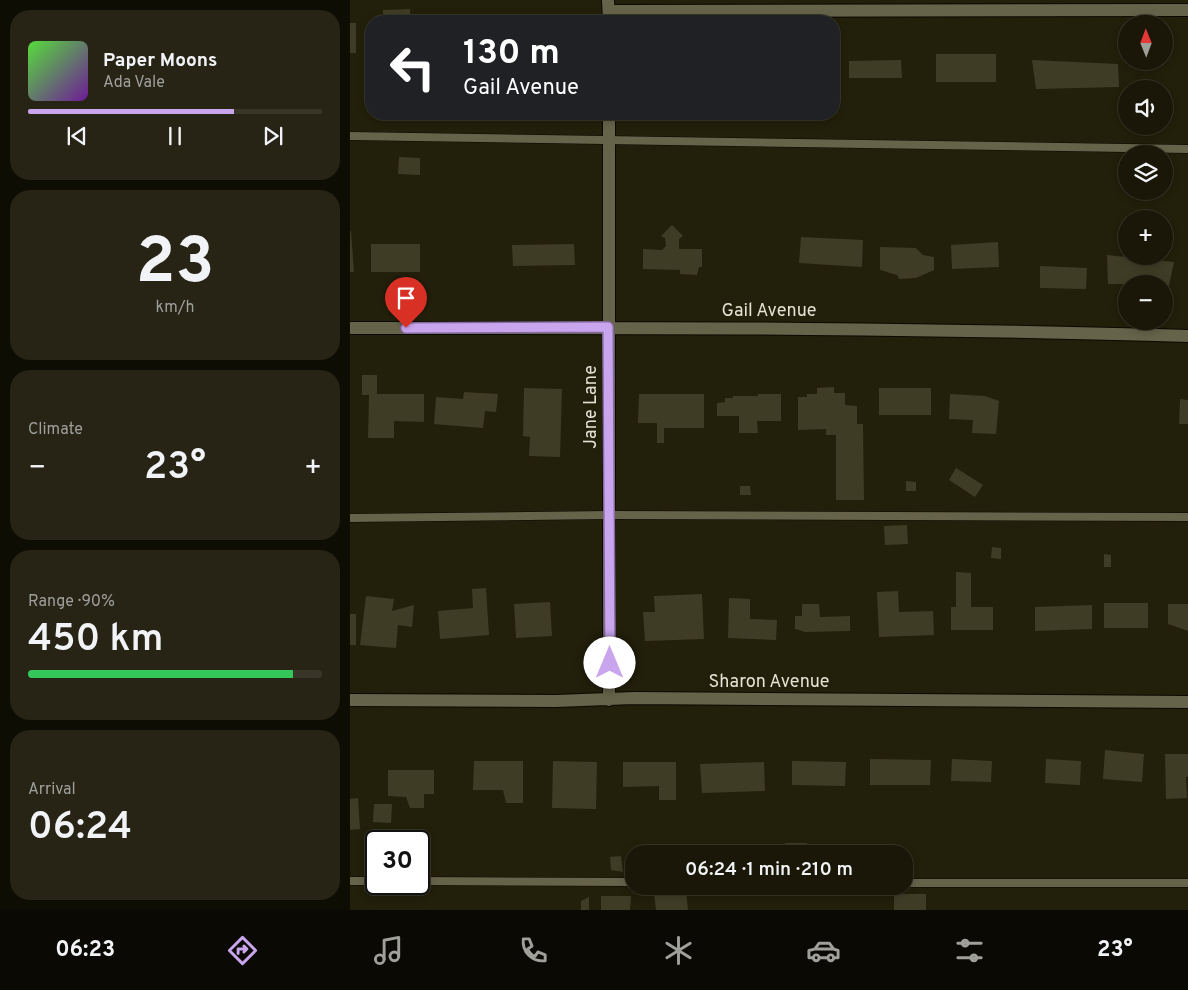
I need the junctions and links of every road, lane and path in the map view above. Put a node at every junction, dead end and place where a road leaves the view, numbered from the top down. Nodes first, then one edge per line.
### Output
1 (1188, 10) edge
2 (608, 11) edge
3 (608, 120) edge
4 (350, 136) edge
5 (609, 140) junction
6 (1188, 149) edge
7 (608, 327) junction
8 (350, 328) edge
9 (1188, 336) edge
10 (609, 515) junction
11 (1188, 517) edge
12 (350, 518) edge
13 (350, 700) edge
14 (609, 700) junction
15 (1188, 702) edge
16 (350, 881) edge
17 (365, 881) edge
18 (430, 881) edge
19 (625, 882) edge
20 (913, 882) edge
21 (1188, 883) edge

1 - 2 street
3 - 5 street, Jane Lane
4 - 5 lane
5 - 6 lane
5 - 7 street, Jane Lane
7 - 8 street, Gail Avenue
7 - 9 street, Gail Avenue
7 - 10 street, Jane Lane
10 - 11 lane
10 - 12 lane
10 - 14 street, Jane Lane
13 - 14 street, Sharon Avenue
14 - 15 street, Sharon Avenue
16 - 17 lane
18 - 19 lane
20 - 21 lane

